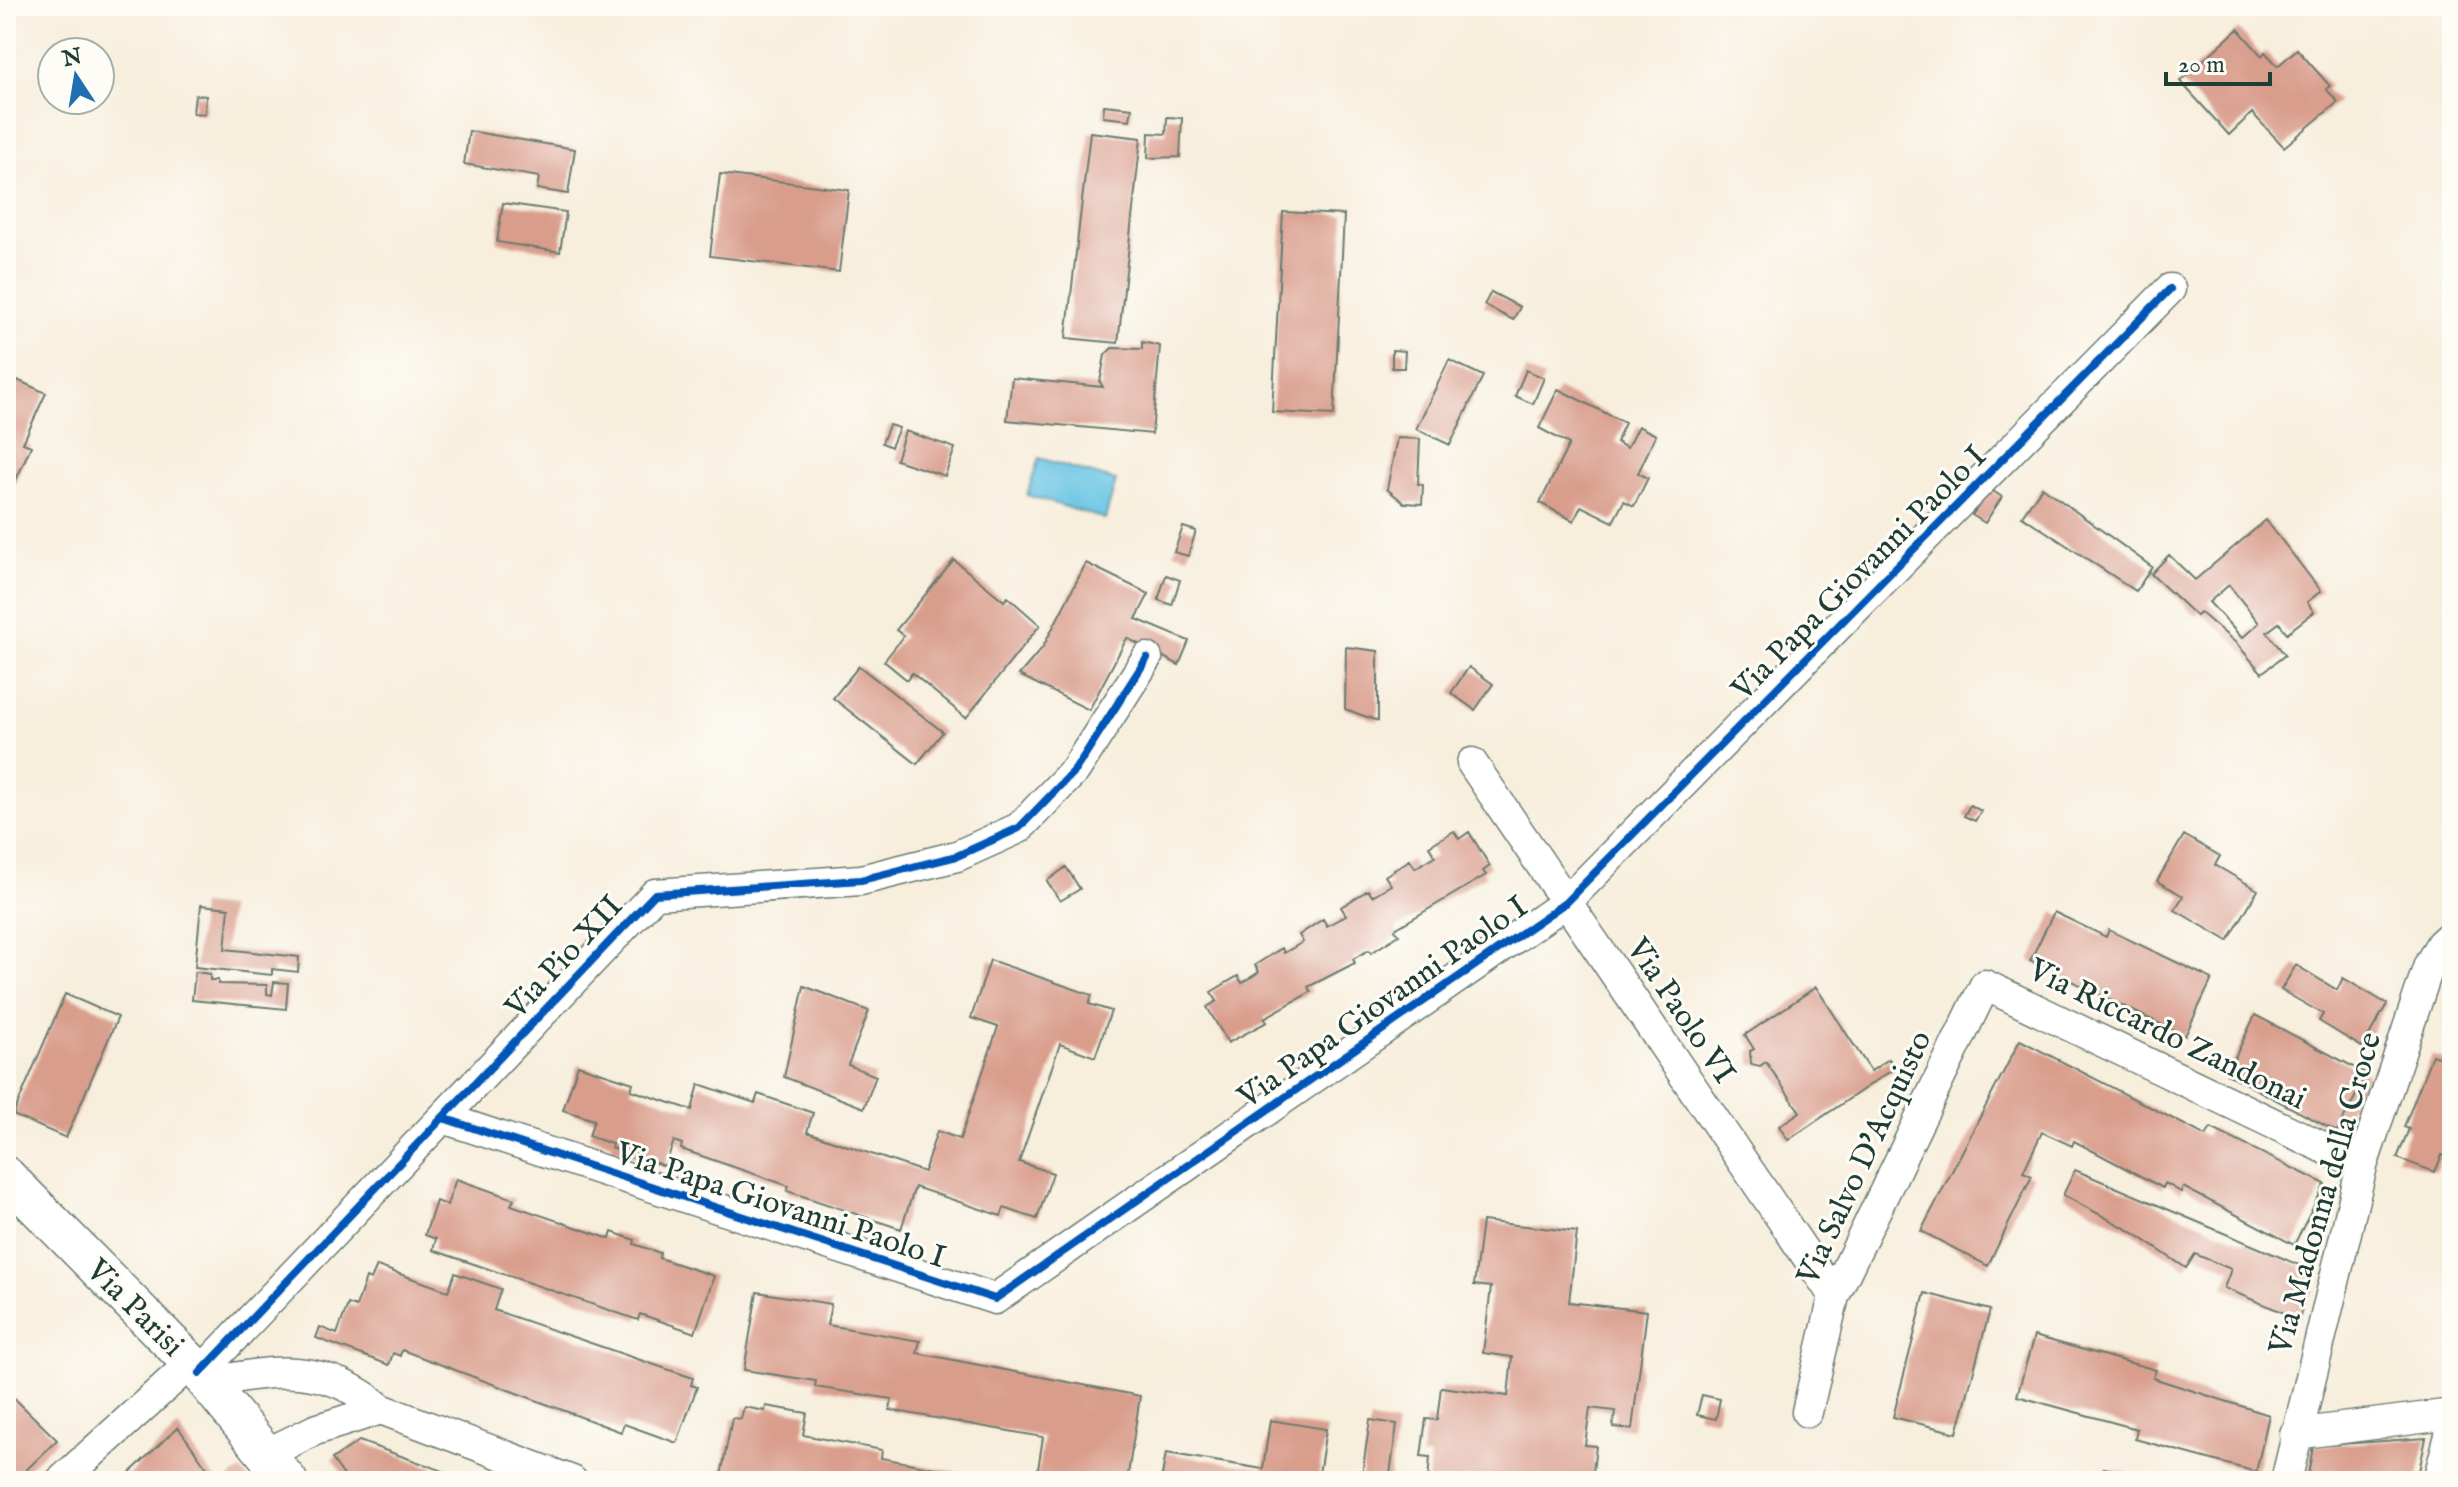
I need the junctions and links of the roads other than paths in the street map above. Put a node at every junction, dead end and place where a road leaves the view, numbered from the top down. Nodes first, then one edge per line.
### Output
1 (2170, 289) dead end
2 (1147, 658) dead end
3 (1472, 763) dead end
4 (1565, 903) junction
5 (2452, 934) edge
6 (1985, 985) joint
7 (443, 1118) junction
8 (2362, 1166) junction
9 (8, 1183) edge
10 (1834, 1296) junction
11 (200, 1373) junction
12 (381, 1409) junction
13 (1807, 1412) dead end
14 (2452, 1414) edge
15 (2452, 1428) edge
16 (2295, 1434) junction
17 (277, 1467) edge
18 (61, 1481) edge
19 (572, 1481) edge
20 (2286, 1481) edge
21 (2438, 1481) edge

1 - 4 street, Via Papa Giovanni Paolo I
2 - 7 street, Via Pio XII
3 - 4 street, Via Paolo VI
4 - 7 street, Via Papa Giovanni Paolo I
4 - 10 street, Via Paolo VI
5 - 8 street, Via Madonna della Croce
6 - 8 street, Via Riccardo Zandonai
6 - 10 street, Via Salvo D'Acquisto
7 - 11 street, Via Pio XII
8 - 16 street, Via Madonna della Croce
9 - 11 street, Via Parisi
10 - 13 street, Via Salvo D'Acquisto
11 - 12 street
11 - 17 street, Via Parisi
11 - 18 street, Via Pio XII
12 - 17 street
12 - 19 street
14 - 16 street
15 - 21 street
16 - 20 street, Via Madonna della Croce

